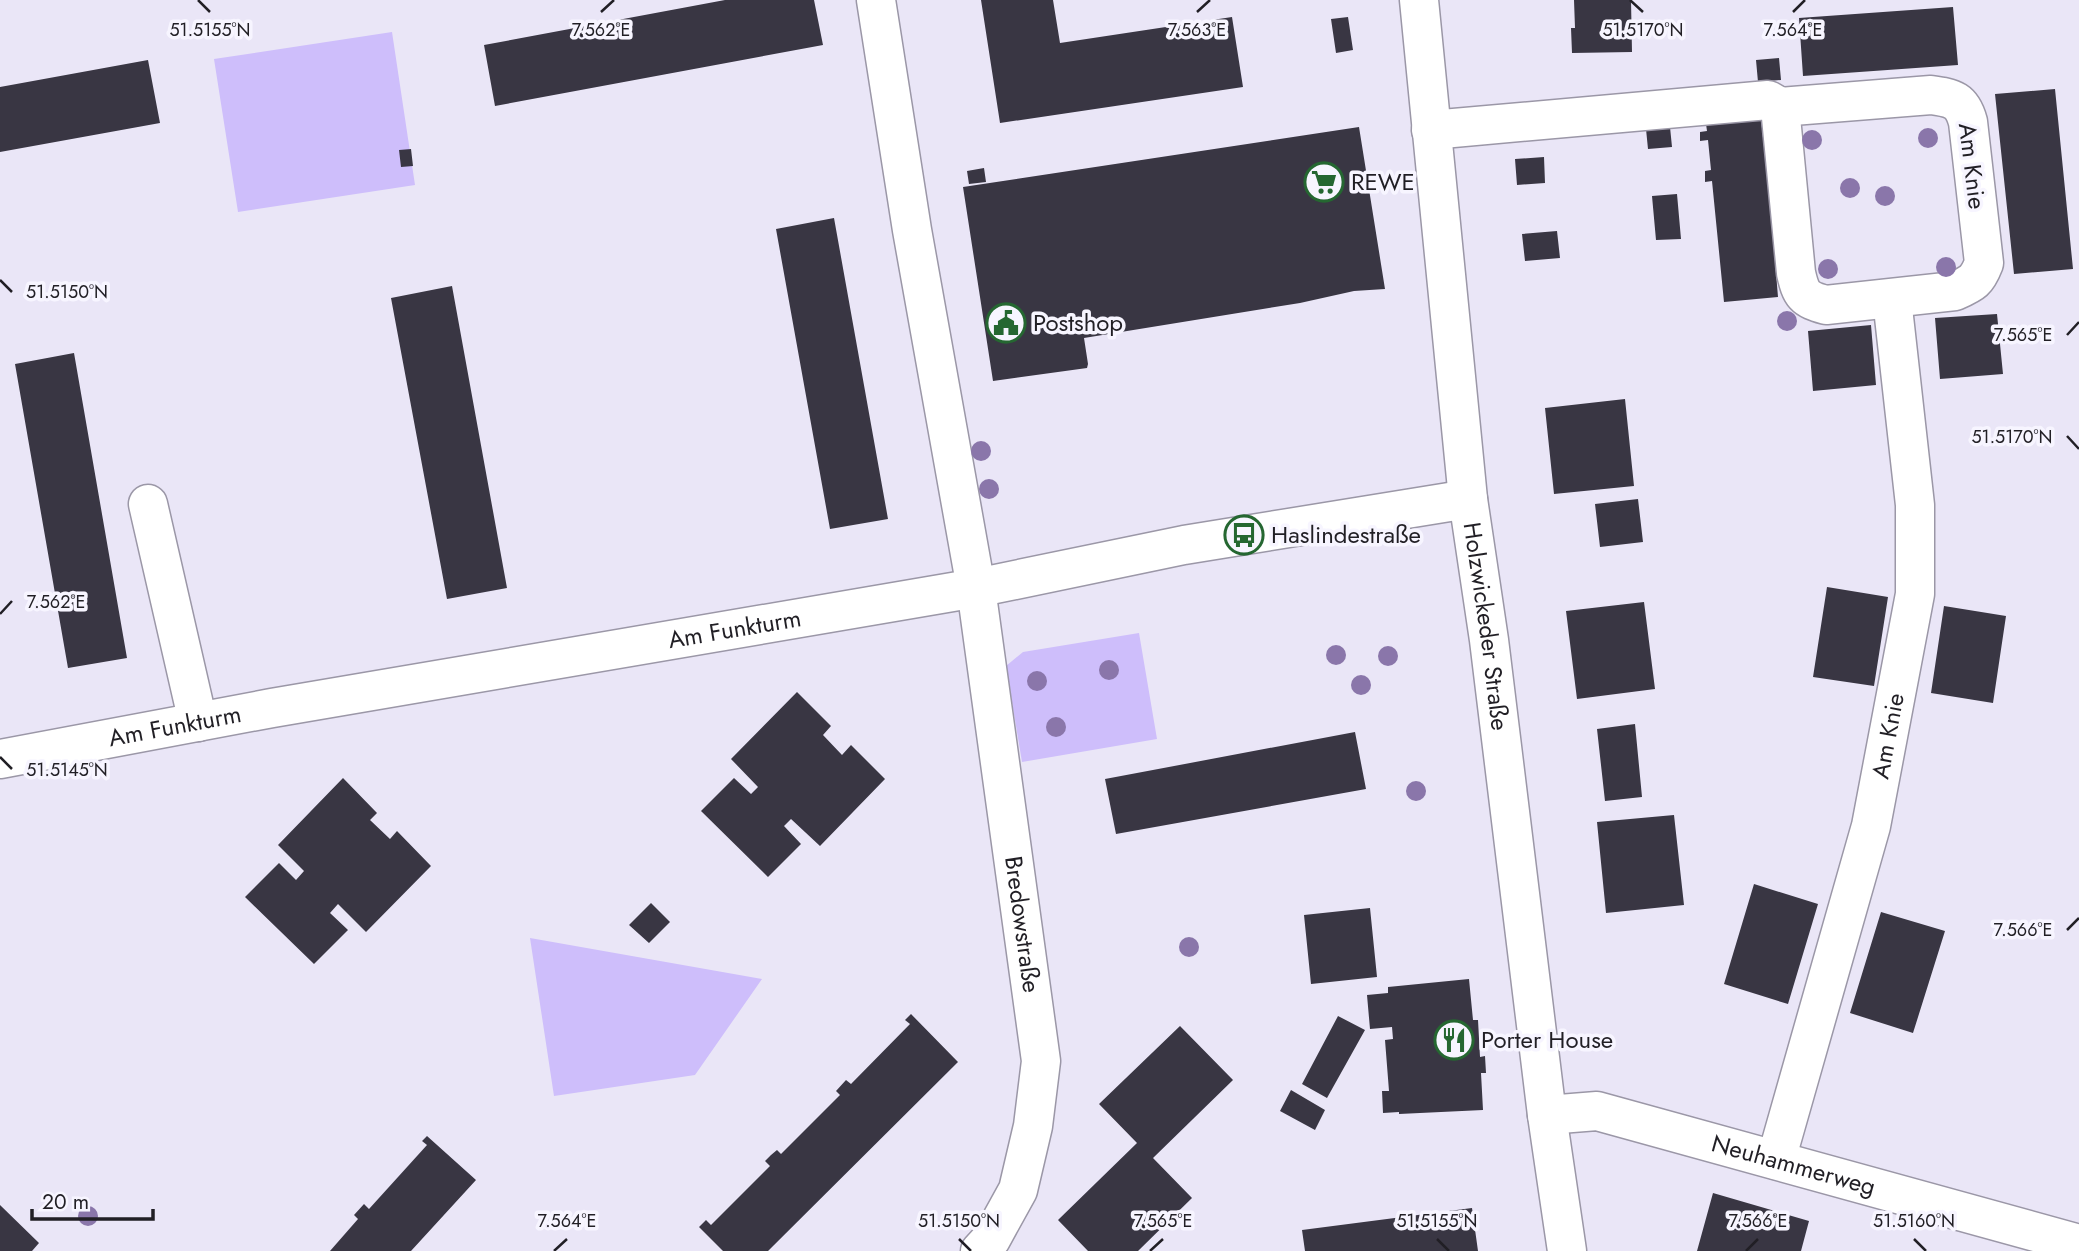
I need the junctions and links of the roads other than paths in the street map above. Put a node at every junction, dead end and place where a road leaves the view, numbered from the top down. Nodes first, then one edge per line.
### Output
1 (876, 0) edge
2 (1419, 0) edge
3 (1780, 107) junction
4 (1431, 130) junction
5 (1892, 299) junction
6 (1468, 499) junction
7 (148, 504) dead end
8 (976, 588) junction
9 (198, 722) junction
10 (0, 759) edge
11 (1547, 1115) junction
12 (1776, 1160) junction
13 (2079, 1244) edge
14 (980, 1251) edge
15 (1567, 1251) edge

1 - 8 street
2 - 4 street, Holzwickeder Straße
3 - 4 street, Am Knie
3 - 5 street, Am Knie
3 - 5 street, Am Knie
4 - 6 street, Holzwickeder Straße
5 - 12 street, Am Knie
6 - 8 street, Am Funkturm
6 - 11 street, Holzwickeder Straße
7 - 9 street
8 - 9 street, Am Funkturm
8 - 14 street, Bredowstraße
9 - 10 street, Am Funkturm
11 - 12 street, Neuhammerweg
11 - 15 street, Holzwickeder Straße
12 - 13 street, Neuhammerweg

